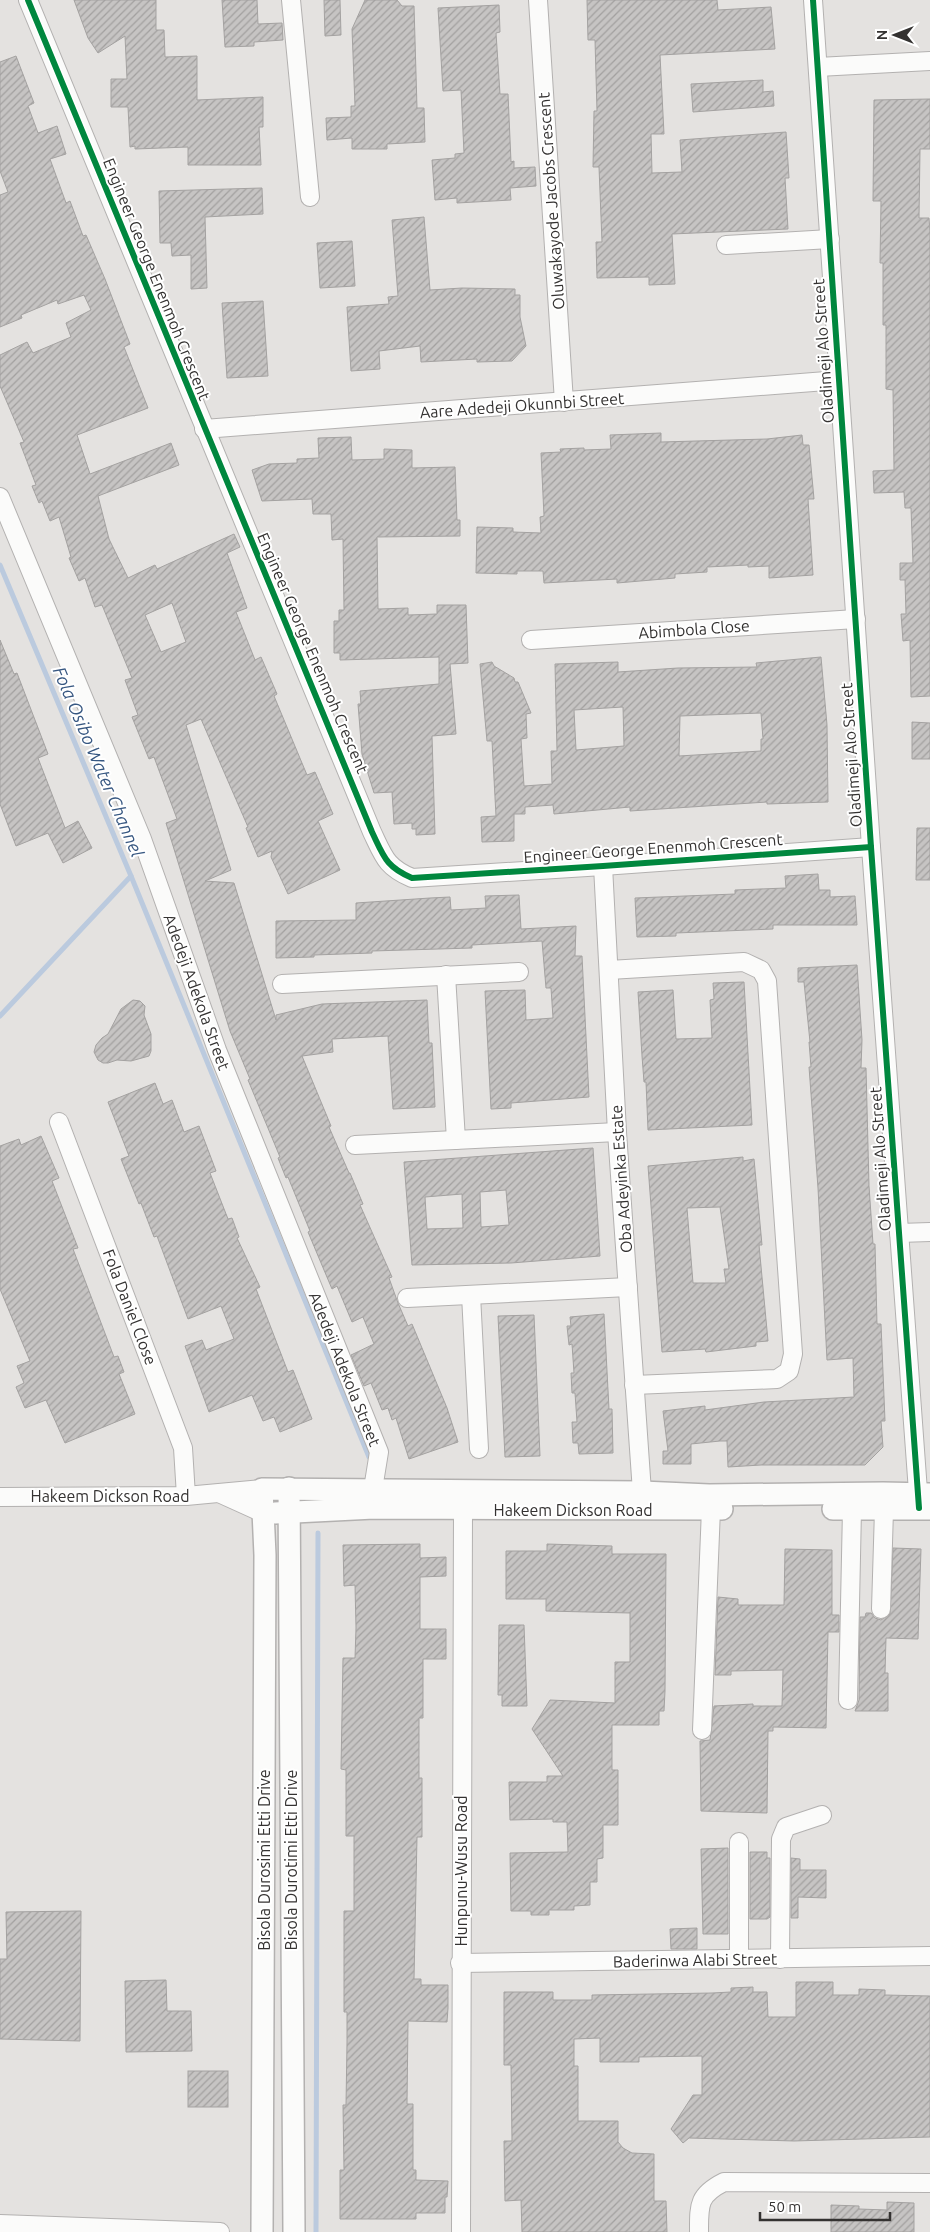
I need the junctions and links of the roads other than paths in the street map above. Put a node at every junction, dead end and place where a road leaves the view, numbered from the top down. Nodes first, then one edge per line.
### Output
1 (28, 0) edge
2 (291, 0) edge
3 (538, 0) edge
4 (812, 0) edge
5 (930, 61) edge
6 (818, 67) junction
7 (310, 197) dead end
8 (830, 239) junction
9 (726, 245) dead end
10 (839, 380) junction
11 (564, 402) junction
12 (204, 429) junction
13 (0, 497) edge
14 (856, 619) junction
15 (532, 640) dead end
16 (871, 847) junction
17 (603, 866) junction
18 (609, 970) junction
19 (519, 972) dead end
20 (446, 975) junction
21 (282, 984) dead end
22 (59, 1122) dead end
23 (617, 1132) junction
24 (456, 1140) junction
25 (355, 1145) dead end
26 (930, 1232) edge
27 (899, 1233) junction
28 (628, 1287) junction
29 (471, 1294) junction
30 (407, 1298) dead end
31 (634, 1385) junction
32 (479, 1449) dead end
33 (289, 1488) junction
34 (262, 1489) junction
35 (373, 1489) junction
36 (642, 1492) junction
37 (221, 1494) junction
38 (186, 1496) junction
39 (0, 1497) edge
40 (924, 1502) edge
41 (711, 1509) junction
42 (852, 1509) junction
43 (463, 1510) junction
44 (884, 1510) junction
45 (262, 1513) junction
46 (289, 1513) junction
47 (881, 1609) dead end
48 (848, 1700) dead end
49 (702, 1730) dead end
50 (822, 1814) dead end
51 (739, 1842) dead end
52 (930, 1956) edge
53 (739, 1959) junction
54 (780, 1959) junction
55 (460, 1963) junction
56 (930, 2183) edge
57 (0, 2224) edge
58 (220, 2232) edge
59 (262, 2232) edge
60 (294, 2232) edge
61 (461, 2232) edge
62 (699, 2232) edge

1 - 12 street, Engineer George Enenmoh Crescent
2 - 7 street
3 - 11 street, Oluwakayode Jacobs Crescent
4 - 6 street, Oladimeji Alo Street
5 - 6 street
6 - 8 street, Oladimeji Alo Street
8 - 9 street
8 - 10 street, Oladimeji Alo Street
10 - 11 street, Aare Adedeji Okunnbi Street
10 - 14 street, Oladimeji Alo Street
11 - 12 street, Aare Adedeji Okunnbi Street
12 - 17 street, Engineer George Enenmoh Crescent
13 - 35 street, Adedeji Adekola Street
14 - 15 street, Abimbola Close
14 - 16 street, Oladimeji Alo Street
16 - 17 street, Engineer George Enenmoh Crescent
16 - 27 street, Oladimeji Alo Street
17 - 18 street, Oba Adeyinka Estate
18 - 23 street, Oba Adeyinka Estate
18 - 31 street
19 - 20 street
20 - 21 street
20 - 24 street
22 - 38 street, Fola Daniel Close
23 - 24 street
23 - 28 street, Oba Adeyinka Estate
24 - 25 street
26 - 27 street
27 - 40 street, Oladimeji Alo Street
28 - 29 street
28 - 31 street, Oba Adeyinka Estate
29 - 30 street
29 - 32 street
31 - 36 street, Oba Adeyinka Estate
33 - 34 main road, Hakeem Dickson Road
33 - 35 main road, Hakeem Dickson Road
33 - 46 main road, Bisola Durotimi Etti Drive
34 - 37 street, Hakeem Dickson Road
34 - 45 main road, Bisola Durosimi Etti Drive
35 - 36 main road, Hakeem Dickson Road
36 - 40 main road, Hakeem Dickson Road
37 - 38 street, Hakeem Dickson Road
37 - 45 street, Hakeem Dickson Road
38 - 39 street, Hakeem Dickson Road
40 - 44 main road, Hakeem Dickson Road
41 - 42 main road, Hakeem Dickson Road
41 - 43 main road, Hakeem Dickson Road
41 - 49 street
42 - 44 main road, Hakeem Dickson Road
42 - 48 street
43 - 46 main road, Hakeem Dickson Road
43 - 55 street, Hunpunu-Wusu Road
44 - 47 street
45 - 46 main road, Hakeem Dickson Road
45 - 59 main road, Bisola Durosimi Etti Drive
46 - 60 main road, Bisola Durotimi Etti Drive
50 - 54 street
51 - 53 street
52 - 54 street, Baderinwa Alabi Street
53 - 54 street, Baderinwa Alabi Street
53 - 55 street, Baderinwa Alabi Street
55 - 61 street, Hunpunu-Wusu Road
56 - 62 street
57 - 58 street

